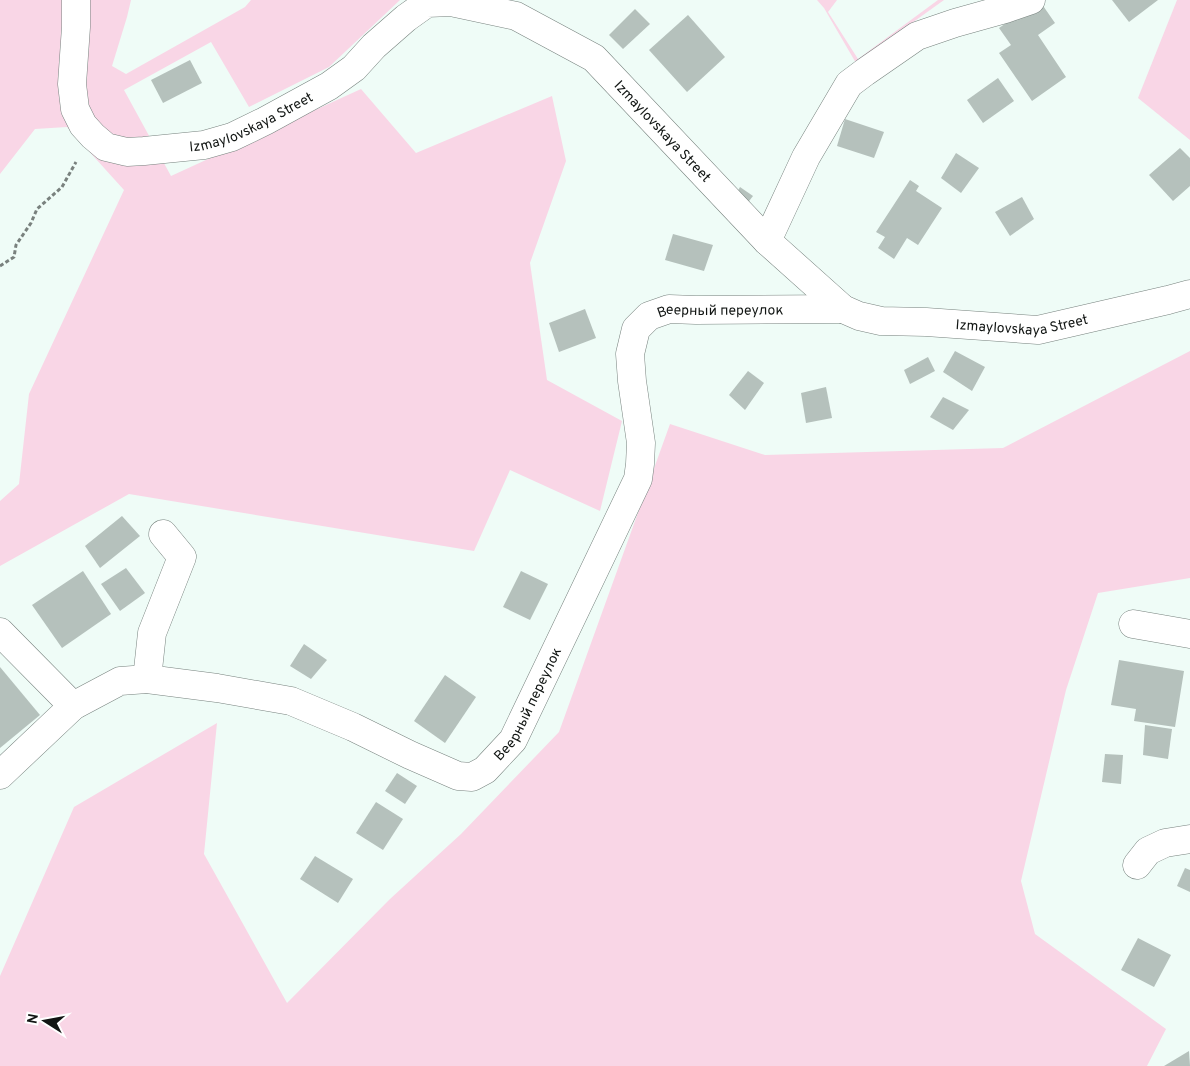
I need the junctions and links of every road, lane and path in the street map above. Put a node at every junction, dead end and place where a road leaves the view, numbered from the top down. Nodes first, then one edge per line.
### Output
1 (76, 0) edge
2 (1031, 0) edge
3 (76, 162) dead end
4 (768, 241) junction
5 (0, 266) edge
6 (1190, 294) edge
7 (843, 309) junction
8 (163, 534) dead end
9 (1133, 624) dead end
10 (0, 632) edge
11 (1190, 634) edge
12 (134, 680) junction
13 (73, 706) junction
14 (0, 775) edge
15 (1190, 839) edge
16 (1137, 865) dead end

1 - 4 street, Izmaylovskaya Street
2 - 4 street
3 - 5 path
4 - 7 street, Izmaylovskaya Street
6 - 7 street, Izmaylovskaya Street
7 - 12 street, Веерный переулок
8 - 12 street
9 - 11 street
10 - 13 street
12 - 13 street
13 - 14 street
15 - 16 street

